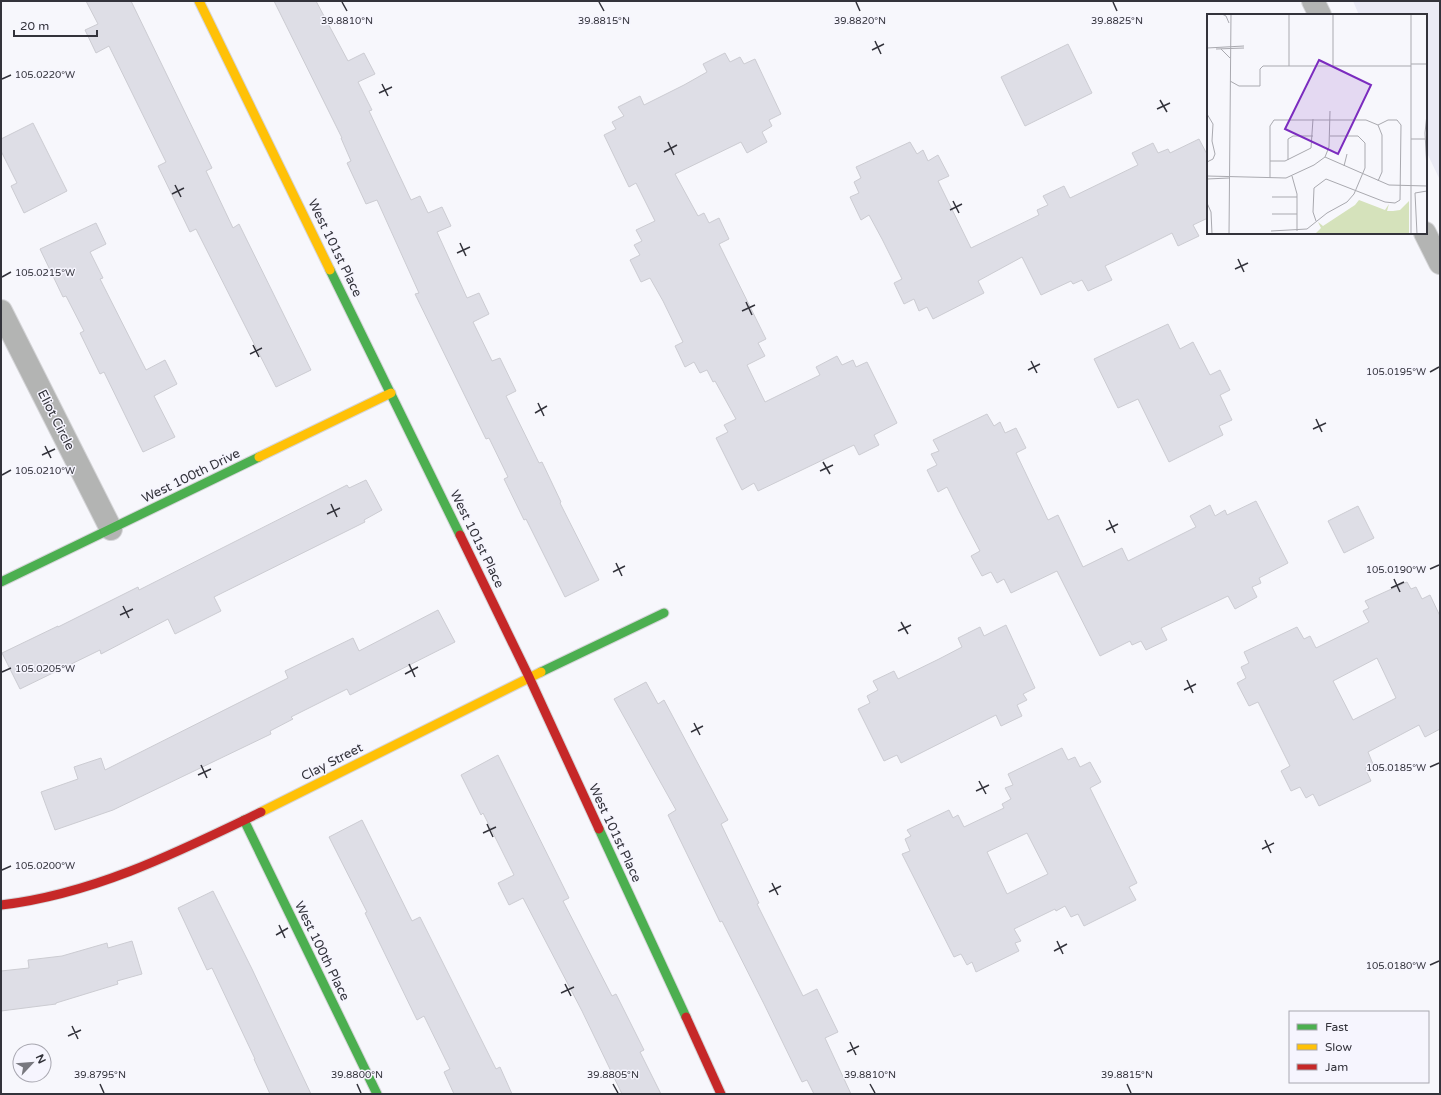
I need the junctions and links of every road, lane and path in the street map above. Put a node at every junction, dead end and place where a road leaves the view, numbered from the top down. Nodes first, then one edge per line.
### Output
1 (199, 1) edge
2 (1313, 1) edge
3 (1320, 14) edge
4 (1426, 234) edge
5 (1440, 263) edge
6 (1, 311) edge
7 (391, 393) junction
8 (112, 529) junction
9 (1, 582) edge
10 (664, 613) dead end
11 (529, 677) junction
12 (244, 820) junction
13 (1, 905) edge
14 (377, 1094) edge
15 (721, 1094) edge

1 - 7 street, West 101st Place
2 - 3 street
4 - 5 street
6 - 8 street, Eliot Circle
7 - 8 street, West 100th Drive
7 - 11 street, West 101st Place
8 - 9 street, West 100th Drive
10 - 11 street, Clay Street
11 - 12 street, Clay Street
11 - 15 street, West 101st Place
12 - 13 street, Clay Street
12 - 14 street, West 100th Place

